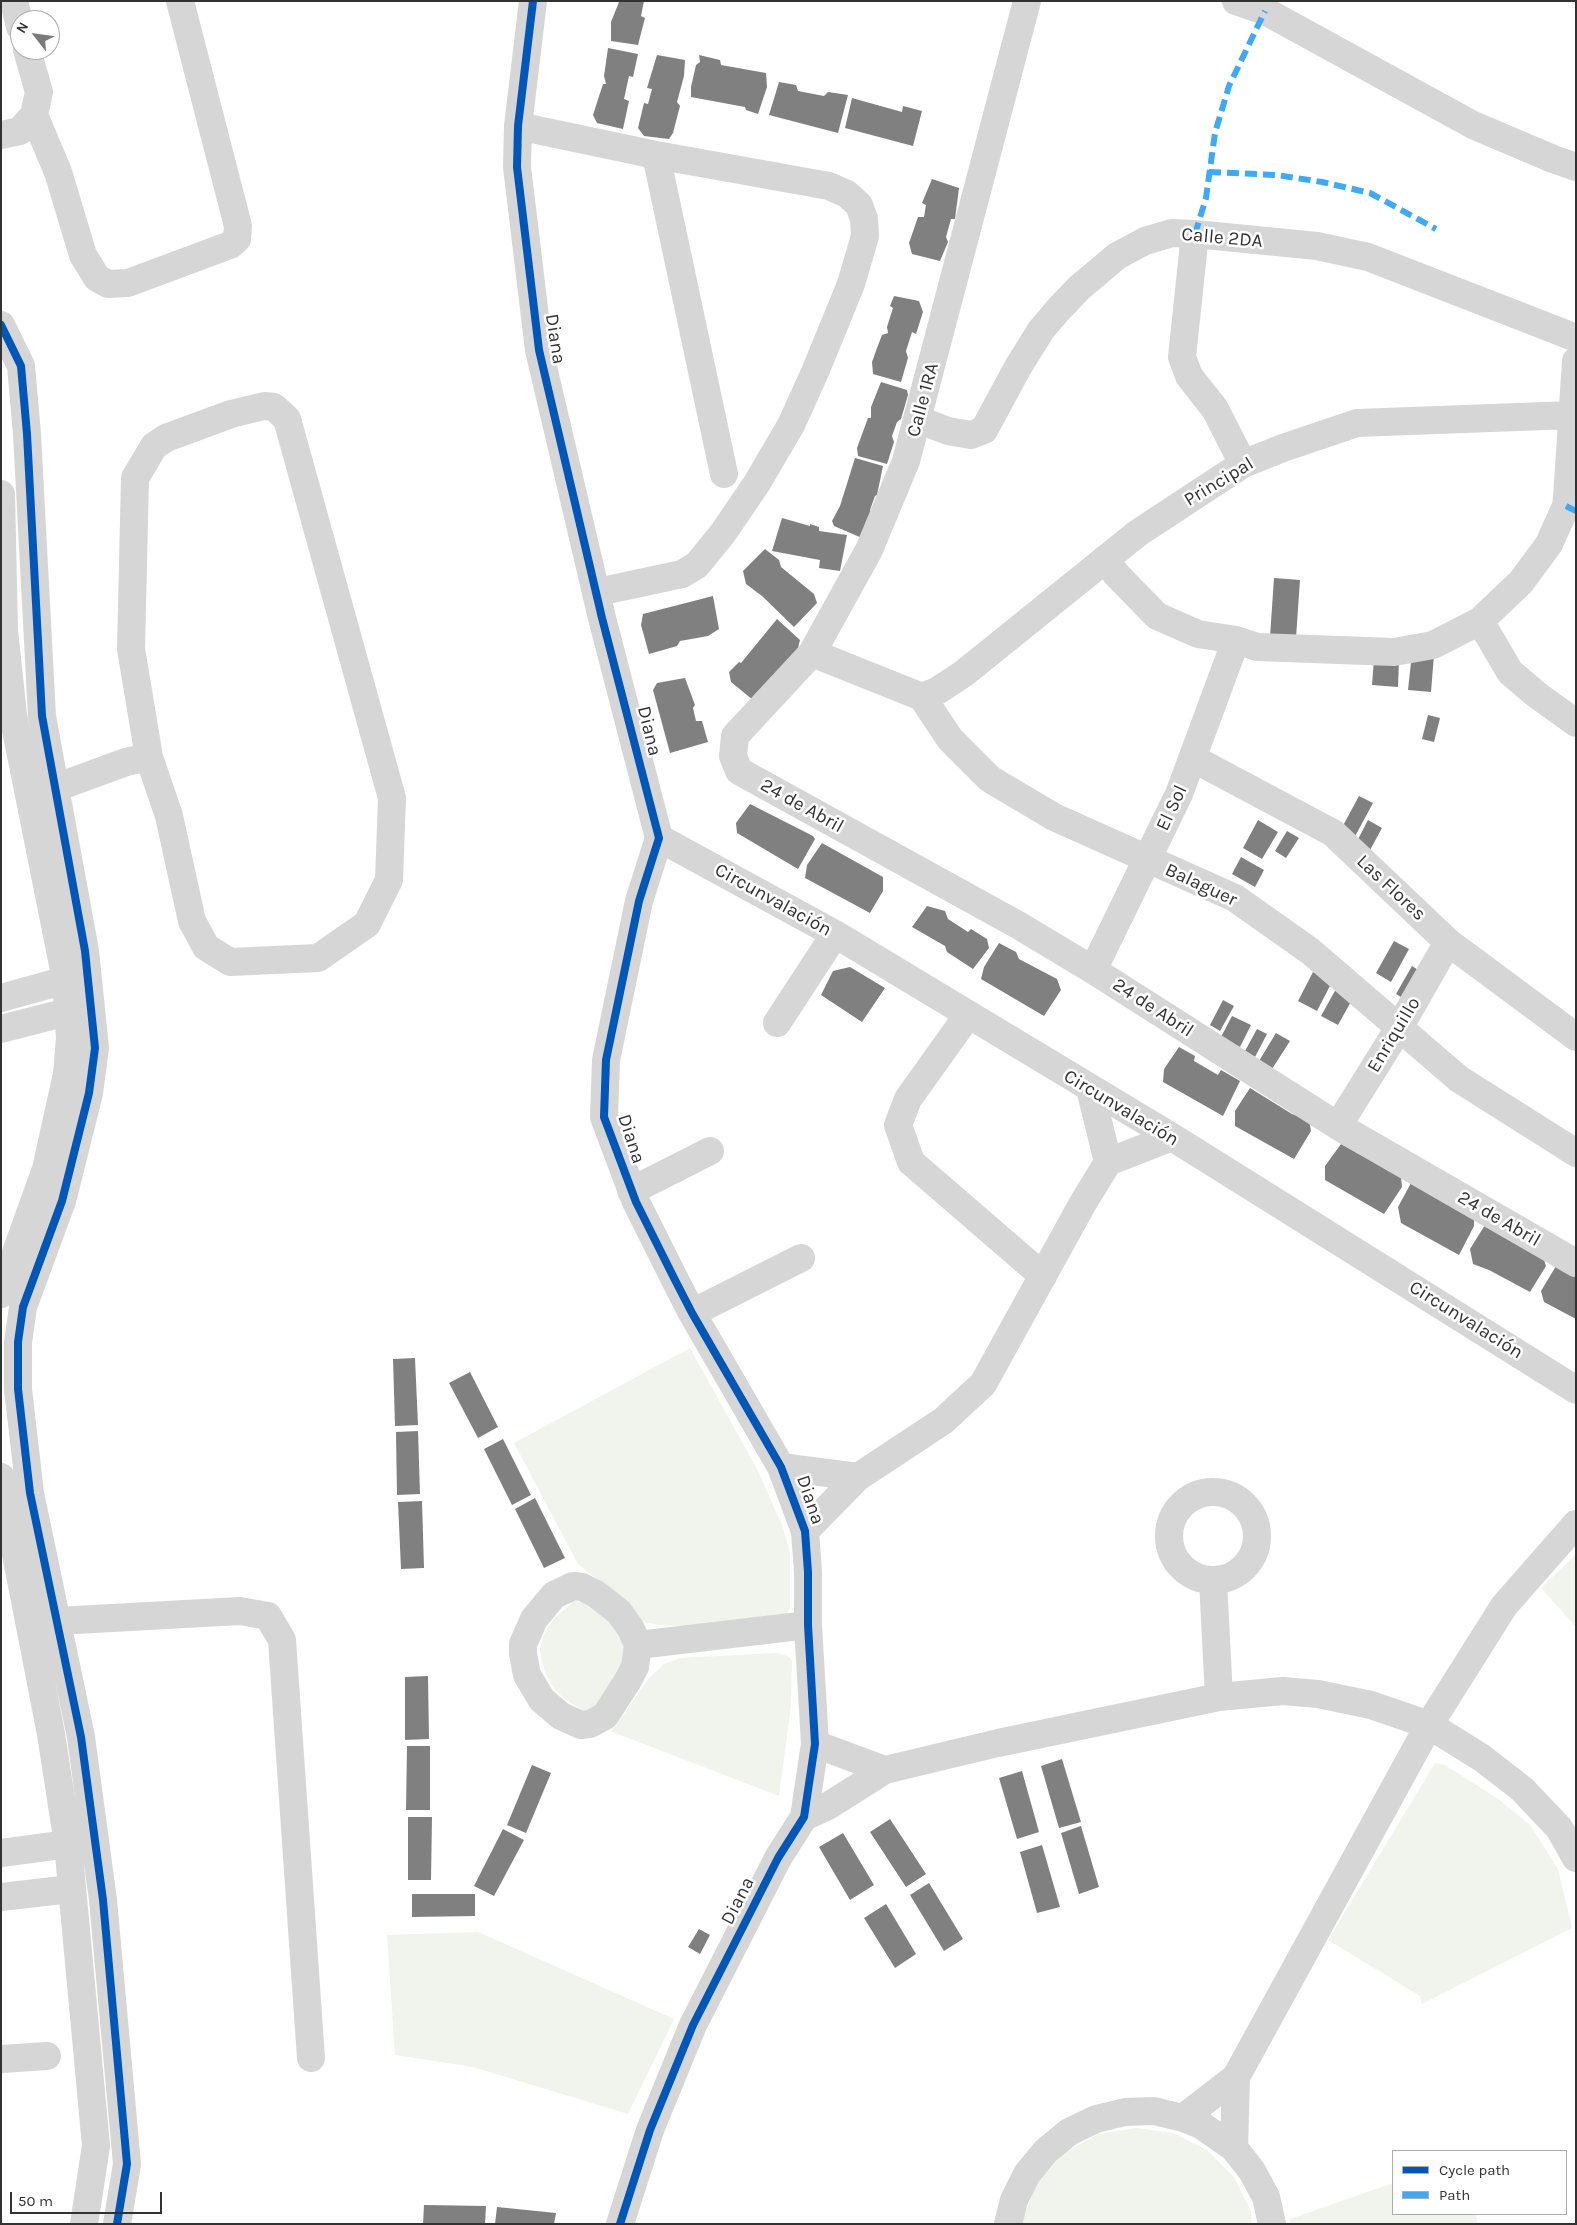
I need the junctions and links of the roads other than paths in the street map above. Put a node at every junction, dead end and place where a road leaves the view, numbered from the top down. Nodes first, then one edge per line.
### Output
1 (180, 1) edge
2 (532, 1) edge
3 (1027, 1) edge
4 (1236, 1) edge
5 (30, 60) edge
6 (34, 116) junction
7 (518, 126) junction
8 (1, 135) edge
9 (656, 155) junction
10 (1576, 167) edge
11 (1195, 234) junction
12 (1, 325) edge
13 (1576, 338) edge
14 (1576, 361) edge
15 (1572, 415) junction
16 (919, 420) junction
17 (1243, 464) junction
18 (724, 474) dead end
19 (1, 494) edge
20 (1105, 559) junction
21 (598, 592) junction
22 (1480, 621) junction
23 (1236, 640) junction
24 (812, 653) junction
25 (922, 697) junction
26 (1576, 723) edge
27 (733, 756) joint
28 (149, 757) junction
29 (1194, 759) junction
30 (55, 788) junction
31 (659, 838) junction
32 (1148, 860) junction
33 (834, 934) junction
34 (1448, 942) junction
35 (1093, 970) junction
36 (66, 980) junction
37 (1, 998) edge
38 (67, 1012) junction
39 (968, 1016) junction
40 (777, 1023) dead end
41 (1400, 1028) junction
42 (1, 1029) edge
43 (1576, 1037) edge
44 (1090, 1089) junction
45 (1338, 1126) junction
46 (1172, 1137) junction
47 (710, 1151) dead end
48 (1576, 1153) edge
49 (1108, 1162) junction
50 (631, 1191) junction
51 (801, 1258) dead end
52 (1576, 1263) edge
53 (1043, 1276) junction
54 (1, 1294) edge
55 (692, 1313) junction
56 (1576, 1390) edge
57 (781, 1467) junction
58 (1, 1477) edge
59 (858, 1477) junction
60 (1576, 1524) edge
61 (805, 1531) junction
62 (1213, 1580) dead end
63 (57, 1621) junction
64 (808, 1625) junction
65 (638, 1645) junction
66 (1219, 1697) junction
67 (1429, 1725) junction
68 (815, 1744) junction
69 (885, 1770) junction
70 (804, 1817) junction
71 (68, 1844) junction
72 (1, 1853) edge
73 (1576, 1858) edge
74 (71, 1889) junction
75 (1, 1897) edge
76 (47, 2056) dead end
77 (311, 2058) dead end
78 (1, 2059) edge
79 (1236, 2077) junction
80 (1183, 2118) junction
81 (1234, 2148) junction
82 (84, 2224) edge
83 (117, 2224) edge
84 (620, 2224) edge
85 (1008, 2224) edge
86 (1272, 2224) edge

1 - 6 street
2 - 7 street, Diana
3 - 16 street, Calle 1RA
4 - 10 street
5 - 6 street
6 - 8 street
7 - 9 street
7 - 21 street, Diana
9 - 18 street
9 - 21 street
11 - 13 street, Calle 2DA
11 - 16 street, Calle 2DA
11 - 17 street
12 - 30 street
14 - 15 street
15 - 17 street, Principal
15 - 22 street
16 - 24 street, Calle 1RA
17 - 20 street, Principal
19 - 36 street
20 - 23 street
20 - 25 street, Principal
21 - 31 street, Diana
22 - 23 street
22 - 26 street
23 - 29 street, El Sol
24 - 25 street
24 - 27 street, Calle 1RA
25 - 32 street, Balaguer
27 - 35 street, 24 de Abril
28 - 28 street
28 - 30 street
29 - 32 street, El Sol
29 - 34 street, Las Flores
30 - 63 street
31 - 33 street, Circunvalación
31 - 50 street, Diana
32 - 35 street, El Sol
32 - 41 street, Balaguer
33 - 39 street, Circunvalación
33 - 40 street
34 - 41 street, Enriquillo
34 - 43 street, Las Flores
35 - 45 street, 24 de Abril
36 - 37 street
36 - 38 street
38 - 42 street
38 - 54 street
39 - 44 street, Circunvalación
39 - 53 street
41 - 45 street, Enriquillo
41 - 48 street, Balaguer
44 - 46 street, Circunvalación
44 - 49 street
45 - 52 street, 24 de Abril
46 - 49 street
46 - 56 street, Circunvalación
47 - 50 street
49 - 53 street
50 - 55 street, Diana
51 - 55 street
53 - 59 street
55 - 57 street, Diana
57 - 59 street
57 - 61 street, Diana
58 - 71 street
59 - 61 street
60 - 67 street
61 - 64 street, Diana
62 - 66 street
63 - 77 street
63 - 83 street
64 - 65 street
64 - 68 street, Diana
65 - 65 street
66 - 67 street
66 - 69 street
67 - 73 street
67 - 79 street
68 - 69 street
68 - 70 street, Diana
69 - 70 street
70 - 84 street, Diana
71 - 72 street
71 - 74 street
74 - 75 street
74 - 82 street
76 - 78 street
79 - 80 street
79 - 81 street
80 - 81 street
80 - 85 street
81 - 86 street

